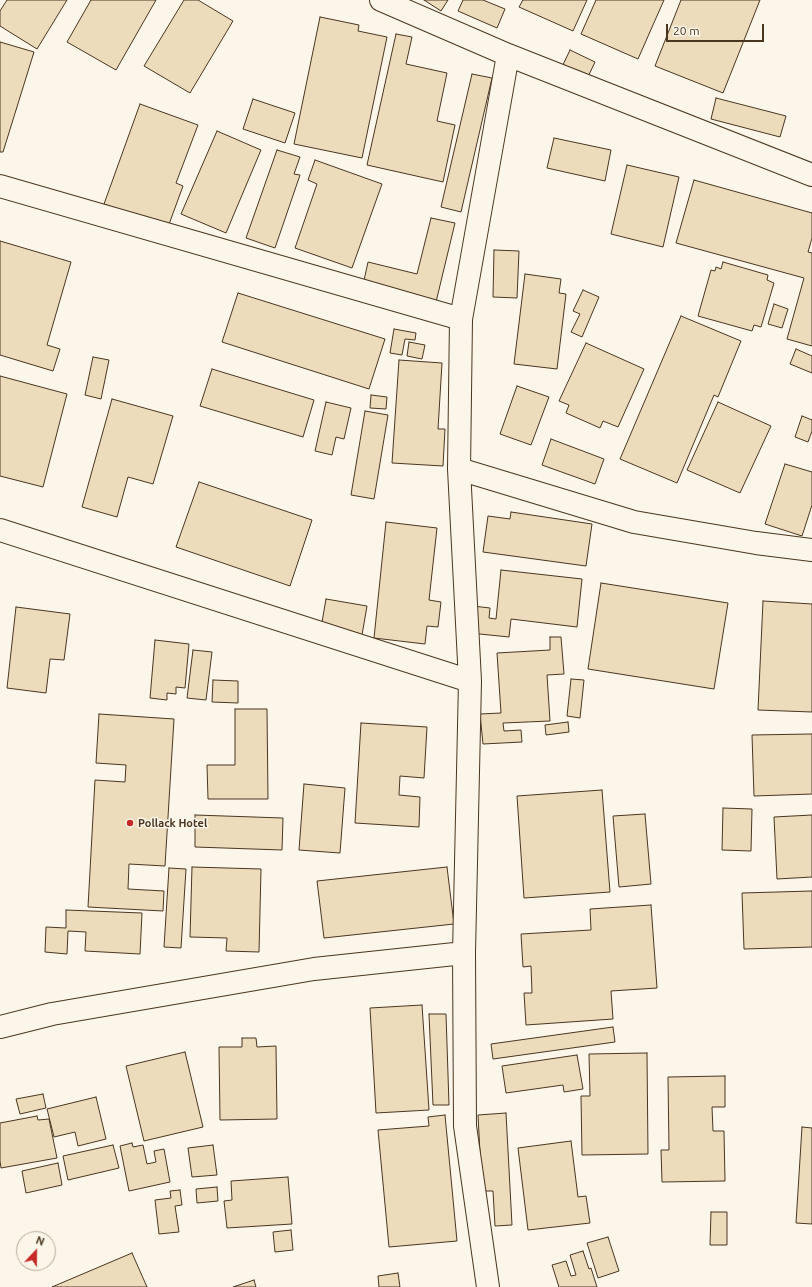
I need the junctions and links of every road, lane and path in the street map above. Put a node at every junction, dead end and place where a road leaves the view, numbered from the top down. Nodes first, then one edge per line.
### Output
1 (381, 0) edge
2 (508, 55) junction
3 (812, 175) edge
4 (0, 186) edge
5 (461, 319) junction
6 (459, 470) junction
7 (0, 530) edge
8 (812, 550) edge
9 (470, 681) junction
10 (464, 953) junction
11 (0, 1027) edge
12 (488, 1287) edge

1 - 2 street
2 - 3 street
2 - 5 street
4 - 5 street
5 - 6 street
6 - 8 street
6 - 9 street
7 - 9 street
9 - 10 street
10 - 11 street
10 - 12 street

